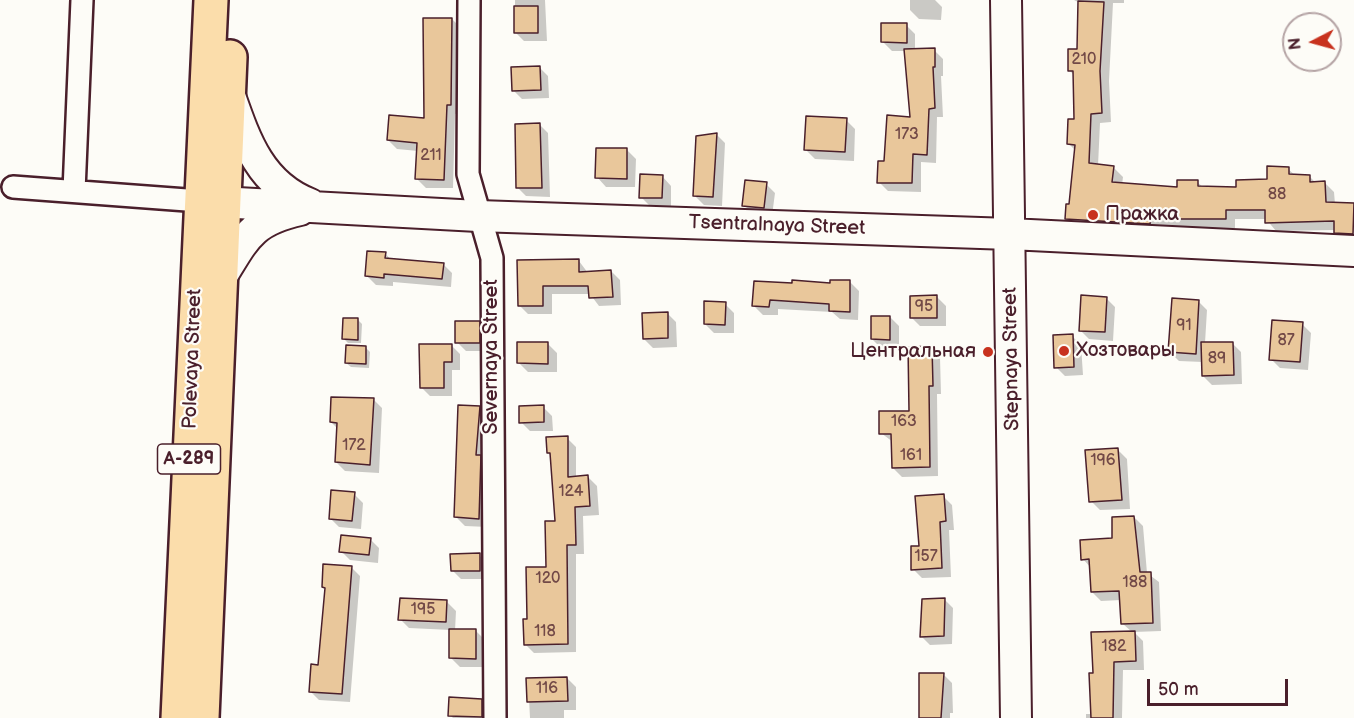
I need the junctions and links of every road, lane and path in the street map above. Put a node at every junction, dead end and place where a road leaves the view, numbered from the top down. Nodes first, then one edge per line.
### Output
1 (82, 0) edge
2 (211, 0) edge
3 (234, 0) edge
4 (468, 0) edge
5 (1006, 0) edge
6 (229, 91) junction
7 (13, 187) dead end
8 (74, 191) junction
9 (212, 201) junction
10 (316, 206) junction
11 (478, 216) junction
12 (1010, 234) junction
13 (1354, 251) edge
14 (220, 279) junction
15 (178, 718) edge
16 (202, 718) edge
17 (495, 718) edge
18 (1016, 718) edge

1 - 8 street
2 - 9 highway, Polevaya Street / А-289
3 - 6 highway, Polevaya Street / А-289
4 - 11 street, Severnaya Street
5 - 12 street, Stepnaya Street
6 - 9 highway, Polevaya Street / А-289
6 - 10 street, А-289
7 - 8 street
8 - 9 street
9 - 10 street, Tsentralnaya Street
9 - 14 highway, Polevaya Street / А-289
9 - 15 highway, Polevaya Street / А-289
10 - 11 street, Tsentralnaya Street
10 - 14 street, А-289
11 - 12 street, Tsentralnaya Street
11 - 17 street, Severnaya Street
12 - 13 street, Tsentralnaya Street
12 - 18 street, Stepnaya Street
14 - 16 highway, Polevaya Street / А-289

